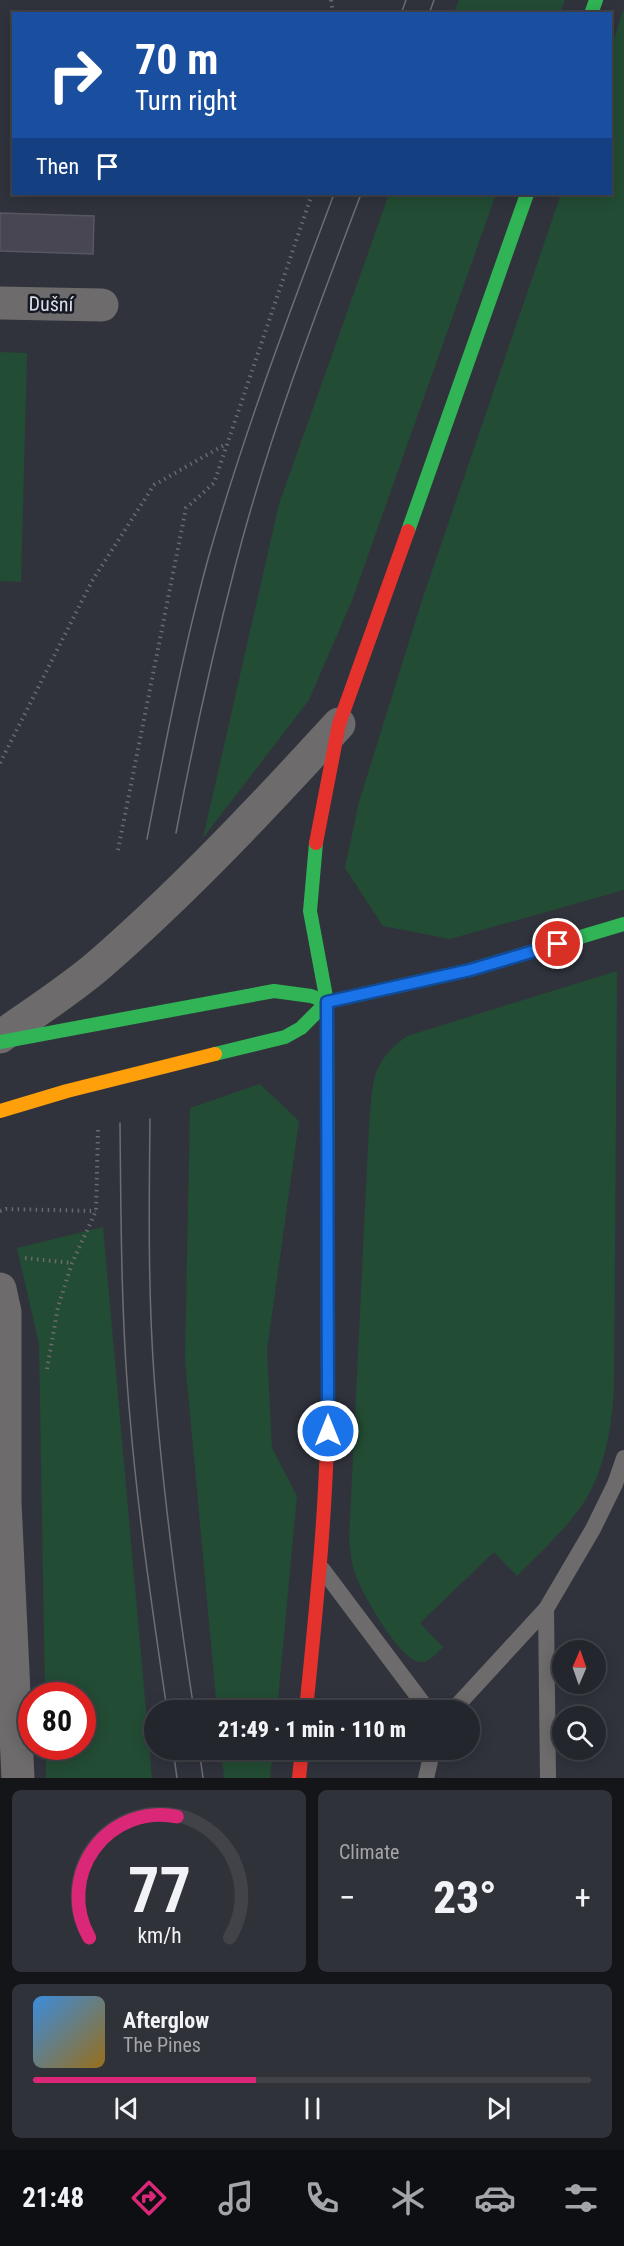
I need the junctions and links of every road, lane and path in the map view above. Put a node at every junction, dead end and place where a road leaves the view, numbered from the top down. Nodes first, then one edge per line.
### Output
1 (312, 195) edge
2 (527, 195) edge
3 (0, 303) edge
4 (102, 306) dead end
5 (227, 444) junction
6 (339, 724) junction
7 (0, 764) edge
8 (118, 850) dead end
9 (624, 924) edge
10 (327, 1002) junction
11 (0, 1037) edge
12 (0, 1042) edge
13 (0, 1111) edge
14 (98, 1130) dead end
15 (0, 1211) edge
16 (96, 1211) junction
17 (20, 1257) dead end
18 (72, 1263) junction
19 (0, 1289) edge
20 (46, 1377) dead end
21 (624, 1458) edge
22 (321, 1567) junction
23 (546, 1609) junction
24 (307, 1700) edge
25 (421, 1700) edge
26 (462, 1700) edge
27 (301, 1760) edge
28 (430, 1760) edge
29 (18, 1778) edge
30 (299, 1778) edge
31 (426, 1778) edge
32 (548, 1778) edge

1 - 5 path
2 - 6 main road
3 - 4 street, Dušní
5 - 7 path
5 - 8 path
6 - 10 main road
6 - 11 street
9 - 10 main road
10 - 12 main road
10 - 13 main road
10 - 22 main road
14 - 16 path
15 - 16 path
16 - 18 path
17 - 18 path
18 - 20 path
19 - 29 street
21 - 23 lane
22 - 24 main road
22 - 25 lane
23 - 26 lane
23 - 32 lane
27 - 30 main road
28 - 31 lane

